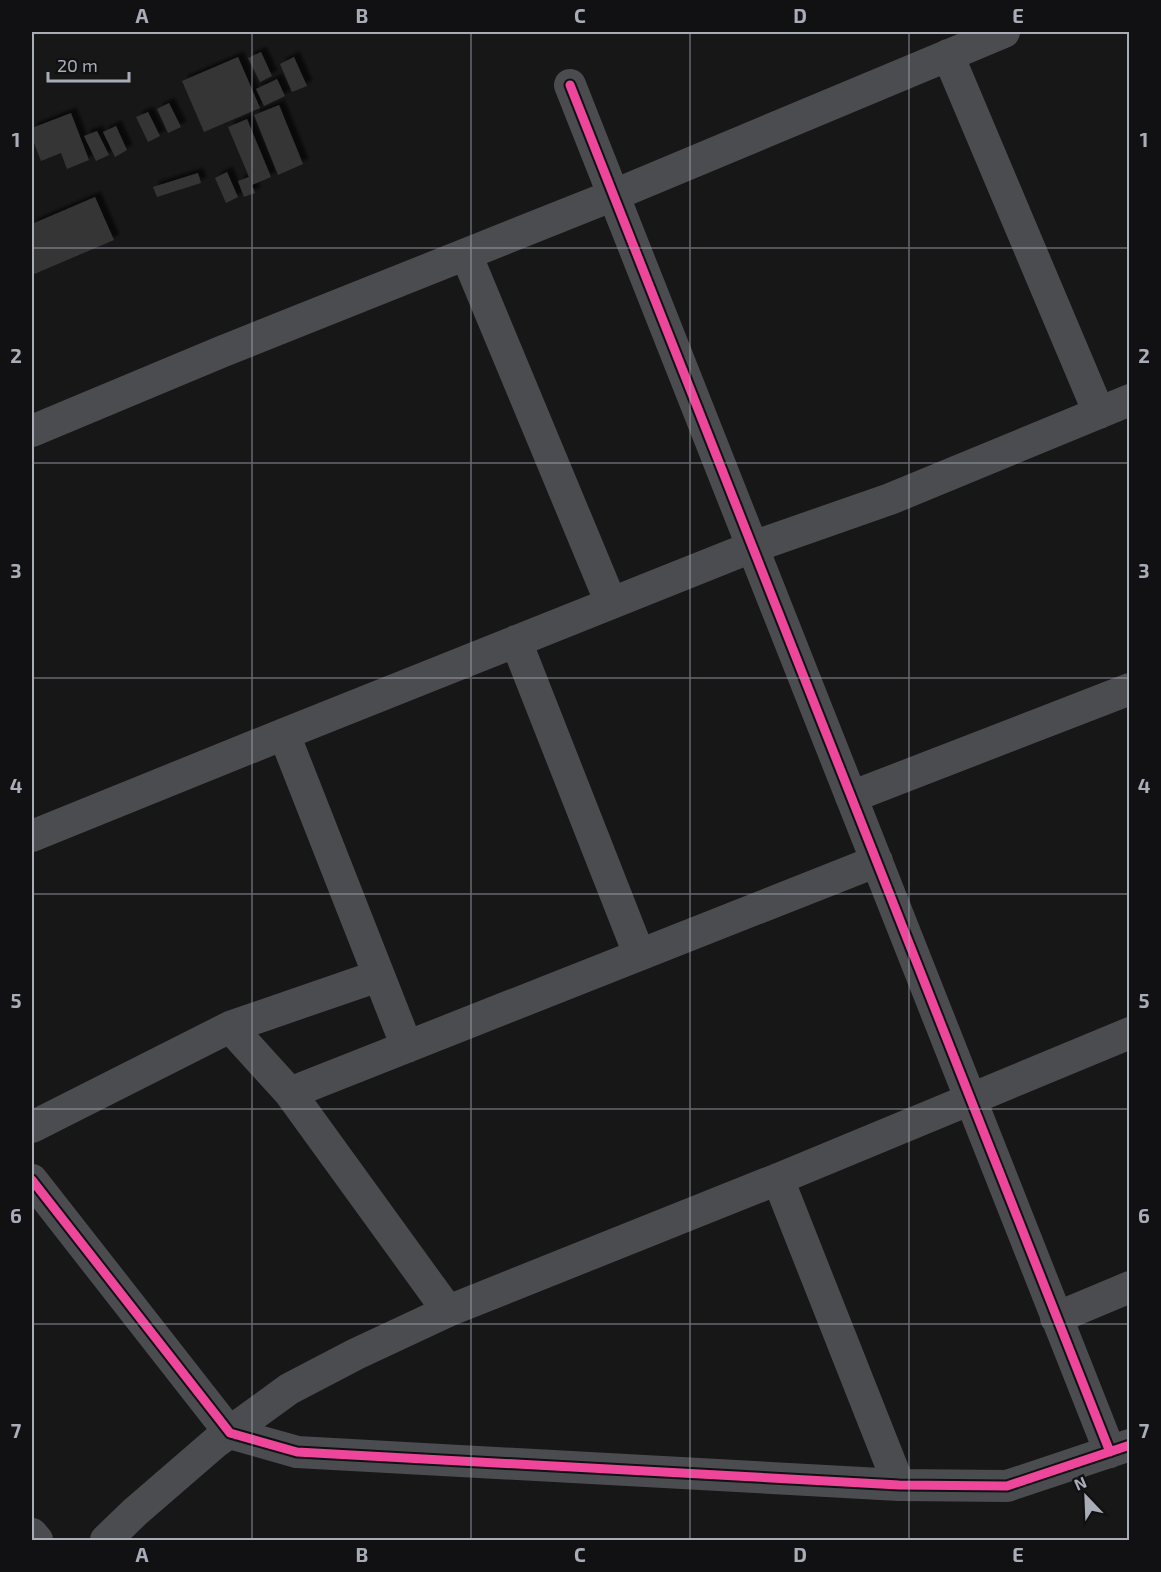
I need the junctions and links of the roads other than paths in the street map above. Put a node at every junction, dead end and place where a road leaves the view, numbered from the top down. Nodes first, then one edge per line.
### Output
1 (1004, 32) edge
2 (948, 55) junction
3 (570, 85) dead end
4 (614, 195) junction
5 (466, 254) junction
6 (1130, 400) edge
7 (1099, 413) junction
8 (32, 431) edge
9 (753, 547) junction
10 (611, 603) junction
11 (516, 641) junction
12 (1128, 696) edge
13 (284, 734) junction
14 (852, 797) junction
15 (32, 836) edge
16 (877, 861) junction
17 (639, 954) junction
18 (378, 976) junction
19 (230, 1027) junction
20 (1130, 1033) edge
21 (407, 1047) junction
22 (290, 1093) junction
23 (971, 1098) junction
24 (32, 1127) edge
25 (778, 1179) junction
26 (32, 1180) edge
27 (1130, 1287) edge
28 (448, 1311) junction
29 (1056, 1318) junction
30 (230, 1433) junction
31 (1120, 1448) edge
32 (899, 1485) junction
33 (32, 1534) edge
34 (37, 1540) edge
35 (106, 1540) edge

1 - 2 street
2 - 4 street
2 - 7 street
3 - 4 street
4 - 5 street
4 - 9 street
5 - 8 street
5 - 10 street
6 - 7 street
7 - 9 street
9 - 10 street
9 - 14 street
10 - 11 street
11 - 13 street
11 - 17 street
12 - 14 street
13 - 15 street
13 - 18 street
14 - 16 street
16 - 17 street
16 - 23 street
17 - 21 street
18 - 19 street
18 - 21 street
19 - 22 street
19 - 24 street
20 - 23 street
21 - 22 street
22 - 28 street
23 - 25 street
23 - 29 street
25 - 28 street
25 - 32 street
26 - 30 street
27 - 29 street
28 - 30 street
29 - 31 street
30 - 32 street
30 - 35 street
31 - 32 street
33 - 34 street

